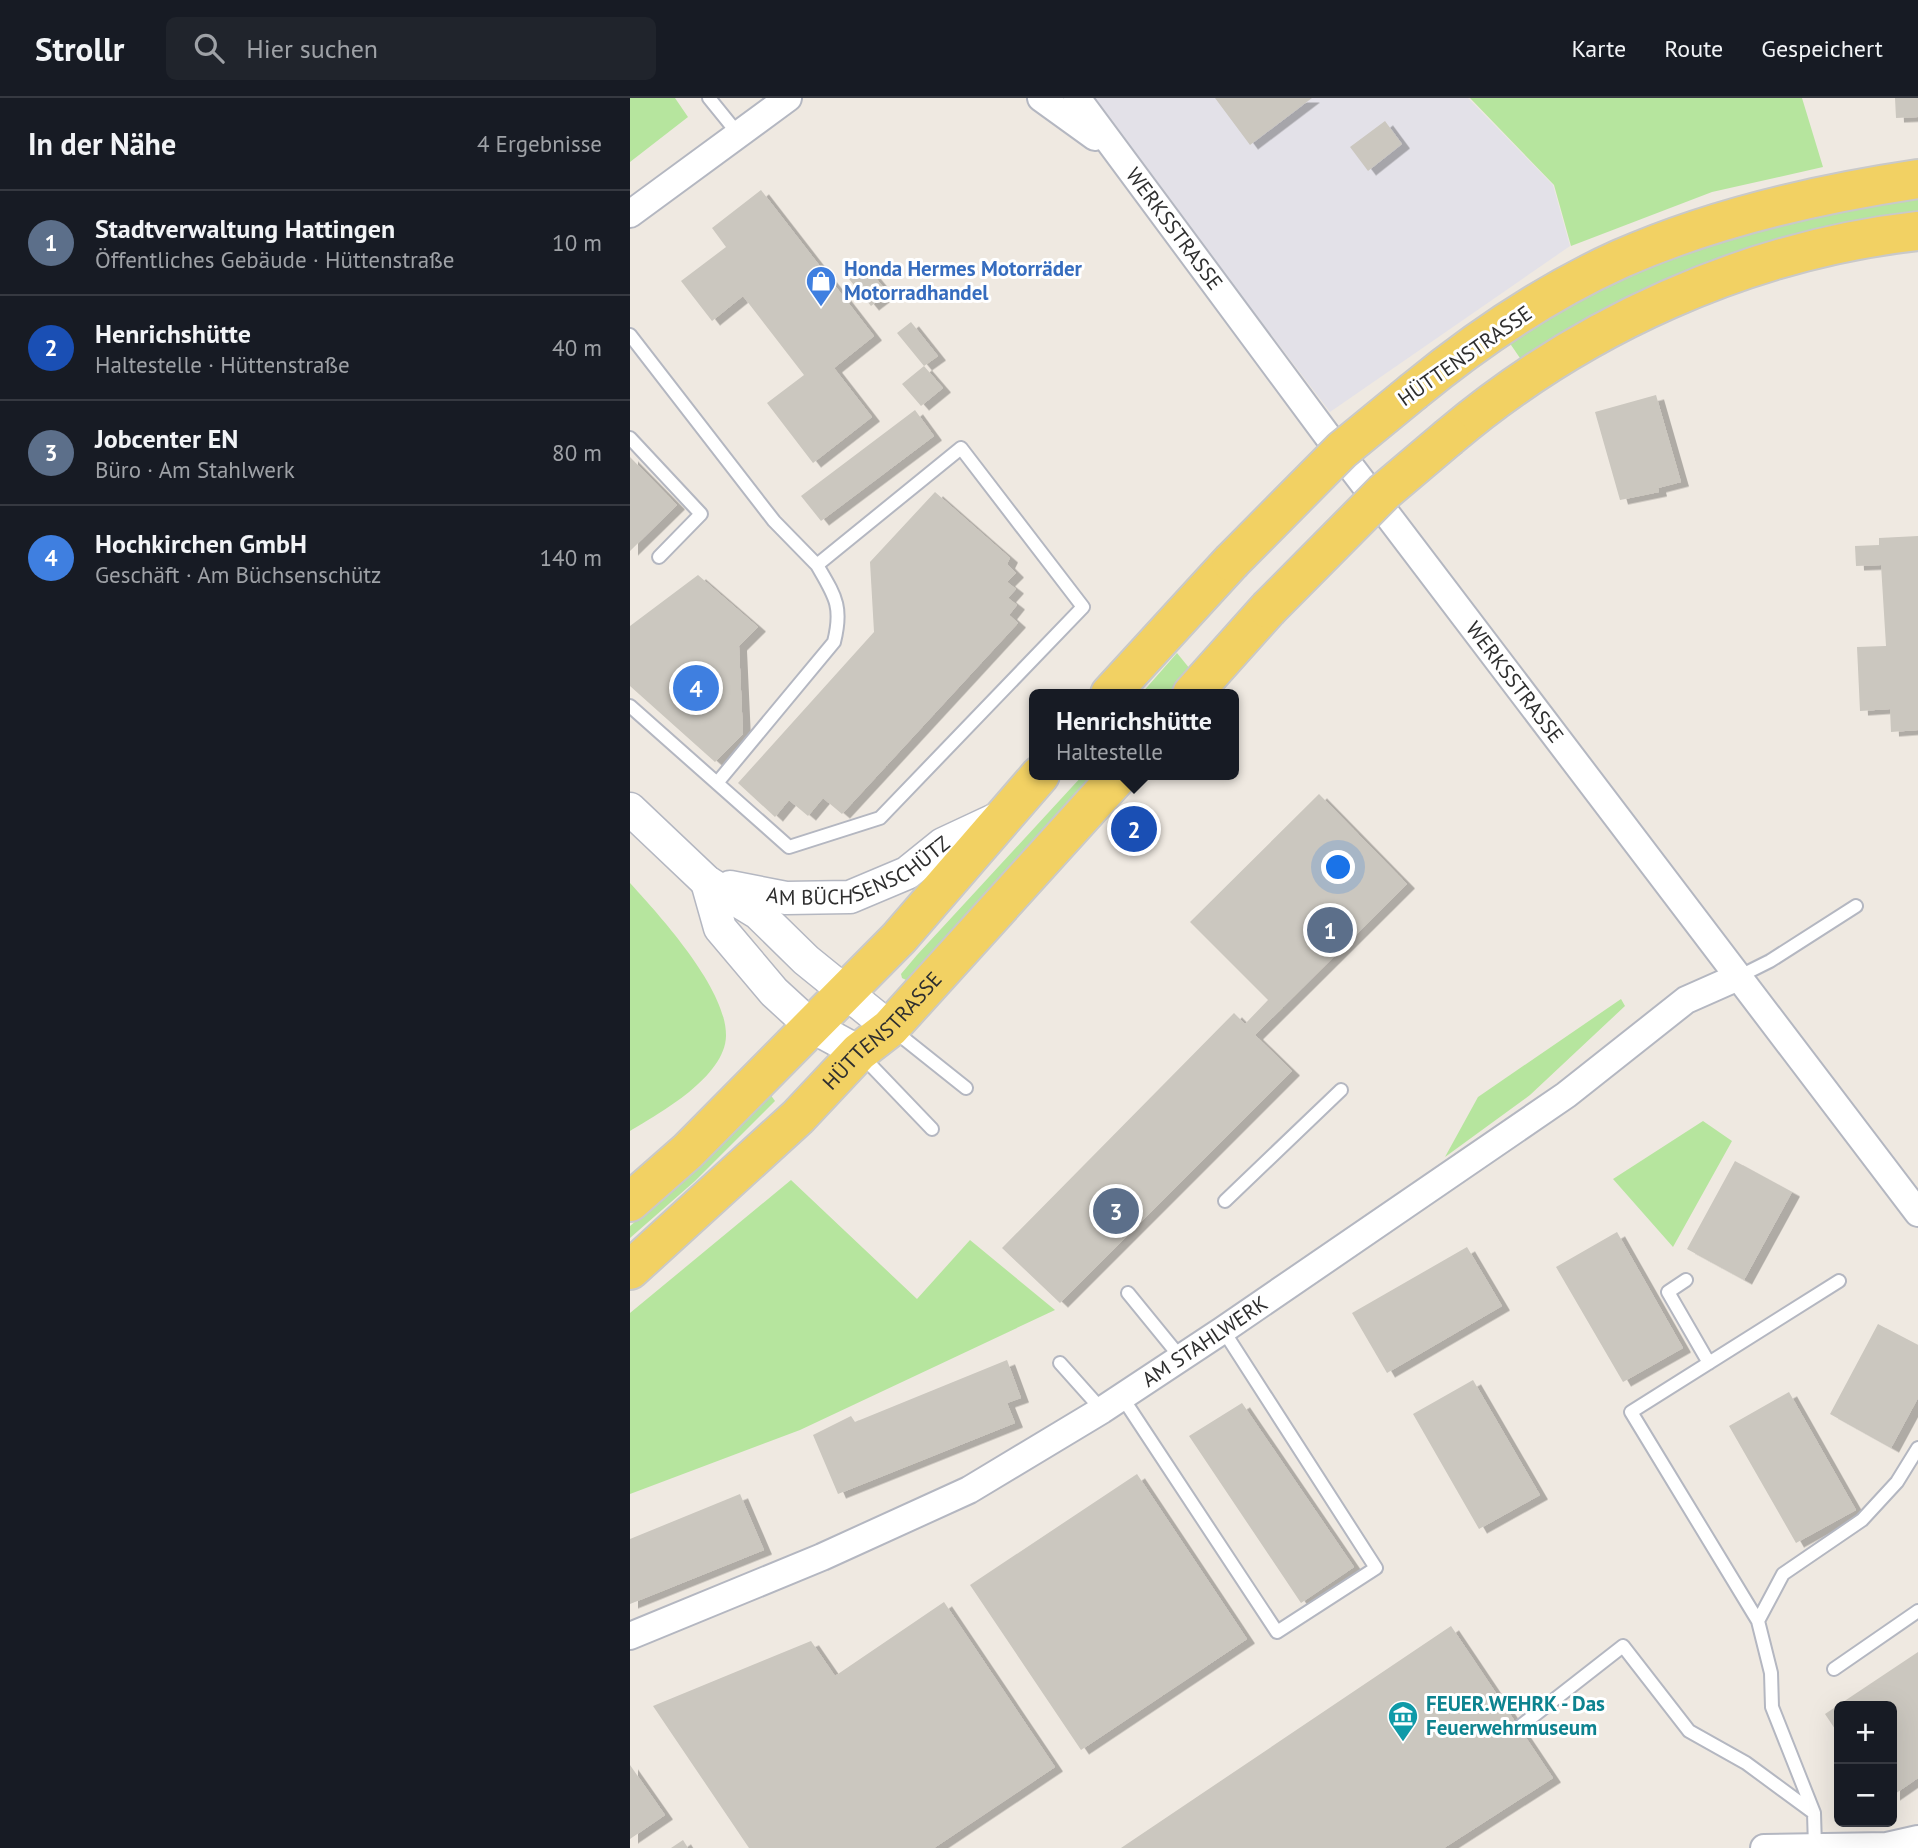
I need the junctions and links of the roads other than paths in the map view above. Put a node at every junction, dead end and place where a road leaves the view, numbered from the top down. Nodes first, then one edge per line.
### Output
1 (709, 98) edge
2 (788, 98) edge
3 (1041, 98) edge
4 (1077, 98) edge
5 (739, 135) junction
6 (1114, 149) junction
7 (1918, 179) edge
8 (630, 214) edge
9 (1918, 230) edge
10 (630, 335) edge
11 (630, 438) edge
12 (659, 557) dead end
13 (817, 565) junction
14 (1115, 689) edge
15 (1196, 689) edge
16 (630, 705) edge
17 (1036, 780) edge
18 (1114, 780) edge
19 (717, 783) junction
20 (630, 809) edge
21 (1004, 816) junction
22 (707, 882) junction
23 (1856, 906) dead end
24 (1738, 976) junction
25 (846, 992) junction
26 (811, 1026) junction
27 (890, 1028) junction
28 (859, 1052) junction
29 (966, 1088) dead end
30 (1341, 1090) dead end
31 (932, 1129) dead end
32 (1225, 1201) dead end
33 (630, 1202) edge
34 (1918, 1213) edge
35 (630, 1270) edge
36 (1686, 1280) dead end
37 (1839, 1281) dead end
38 (1128, 1293) dead end
39 (1223, 1330) junction
40 (1181, 1358) junction
41 (1059, 1363) dead end
42 (1709, 1363) junction
43 (1112, 1404) junction
44 (1918, 1448) edge
45 (1918, 1611) edge
46 (1758, 1621) junction
47 (630, 1636) edge
48 (1833, 1669) dead end
49 (1518, 1728) dead end
50 (1814, 1813) junction
51 (1918, 1839) edge
52 (1815, 1847) edge
53 (1764, 1848) edge

1 - 5 lane
2 - 5 street
3 - 6 street, WERKSSTRASSE
4 - 6 street, WERKSSTRASSE
5 - 8 street
6 - 24 street, WERKSSTRASSE
7 - 14 main road, HÜTTENSTRASSE, bridge
9 - 15 main road, bridge
10 - 13 lane
11 - 12 lane
13 - 19 lane
13 - 19 lane
16 - 19 lane
17 - 21 main road
18 - 27 main road, HÜTTENSTRASSE
20 - 22 street, AM BÜCHSENSCHÜTZ
21 - 22 street, AM BÜCHSENSCHÜTZ
21 - 25 main road
22 - 25 street, AM BÜCHSENSCHÜTZ
22 - 26 street
23 - 24 lane
24 - 34 street, WERKSSTRASSE
24 - 39 street, AM STAHLWERK
25 - 26 main road
25 - 27 street, AM BÜCHSENSCHÜTZ
26 - 28 street
26 - 33 main road
27 - 28 main road, HÜTTENSTRASSE
27 - 29 lane
28 - 31 lane
28 - 35 main road, HÜTTENSTRASSE
30 - 32 lane
36 - 42 lane
37 - 42 lane
38 - 40 lane
39 - 40 street, AM STAHLWERK
39 - 43 lane
40 - 43 street, AM STAHLWERK
41 - 43 lane
42 - 46 lane
43 - 47 street, AM STAHLWERK
44 - 46 lane
45 - 48 lane
46 - 50 lane
49 - 50 lane
50 - 52 lane
51 - 52 street
52 - 53 street

